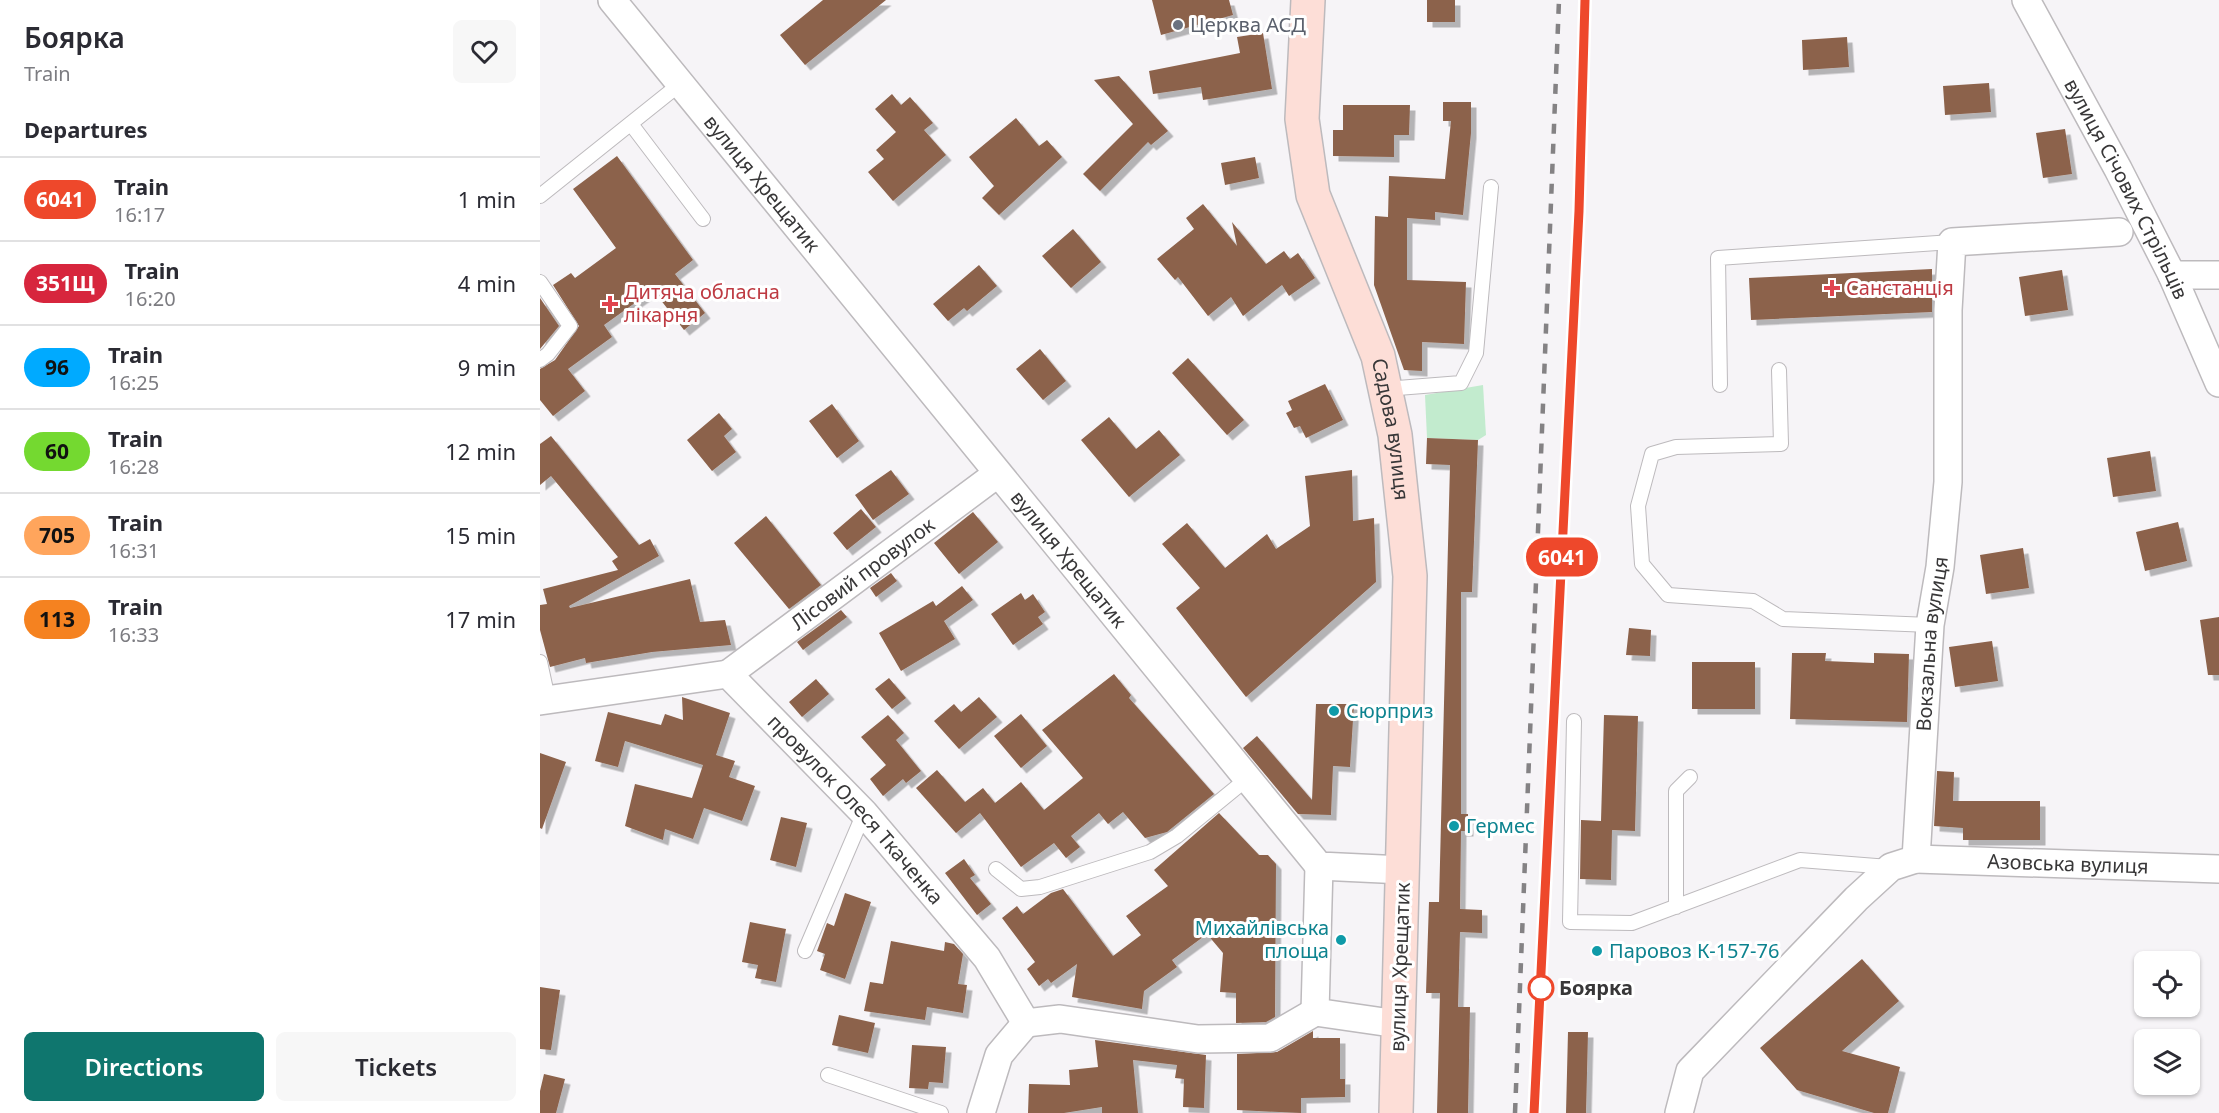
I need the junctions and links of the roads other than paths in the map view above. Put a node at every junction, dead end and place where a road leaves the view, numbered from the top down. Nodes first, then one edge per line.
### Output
1 (612, 0) edge
2 (1308, 0) edge
3 (2026, 0) edge
4 (680, 84) junction
5 (631, 124) junction
6 (1491, 187) dead end
7 (540, 196) edge
8 (703, 219) dead end
9 (2119, 232) dead end
10 (1952, 242) junction
11 (2172, 275) junction
12 (2219, 275) edge
13 (540, 282) edge
14 (540, 360) edge
15 (1779, 370) dead end
16 (2219, 383) edge
17 (1720, 386) dead end
18 (1385, 389) junction
19 (997, 474) junction
20 (1930, 625) junction
21 (540, 662) edge
22 (728, 674) junction
23 (544, 700) edge
24 (1575, 721) dead end
25 (1690, 777) dead end
26 (1248, 778) junction
27 (864, 813) junction
28 (1904, 863) junction
29 (1319, 866) junction
30 (996, 868) dead end
31 (2219, 869) edge
32 (1402, 870) junction
33 (1676, 907) junction
34 (805, 951) dead end
35 (1315, 1012) junction
36 (1026, 1023) junction
37 (1398, 1024) junction
38 (828, 1075) dead end
39 (941, 1113) edge
40 (981, 1113) edge
41 (1396, 1113) edge
42 (1679, 1113) edge

1 - 4 street, вулиця Хрещатик
2 - 18 street, Садова вулиця
3 - 11 street, вулиця Січових Стрільців
4 - 5 lane
4 - 19 street, вулиця Хрещатик
5 - 7 lane
5 - 8 lane
6 - 18 lane
9 - 10 street
10 - 17 lane
10 - 20 street, Вокзальна вулиця
11 - 12 street
11 - 16 street, вулиця Січових Стрільців
13 - 14 lane
15 - 20 lane
18 - 32 street, Садова вулиця
19 - 22 street, Лісовий провулок
19 - 26 street, вулиця Хрещатик
20 - 28 street, Вокзальна вулиця
21 - 23 lane
22 - 23 street
22 - 27 street, провулок Олеся Ткаченка
24 - 33 lane
25 - 33 lane
26 - 29 street, вулиця Хрещатик
26 - 30 lane
27 - 34 lane
27 - 36 street, провулок Олеся Ткаченка
28 - 31 street, Азовська вулиця
28 - 33 lane
28 - 42 street
29 - 32 street, вулиця Хрещатик
29 - 35 street
32 - 37 street, вулиця Хрещатик
35 - 36 street
35 - 37 street
36 - 40 street
37 - 41 street, вулиця Хрещатик
38 - 39 lane

